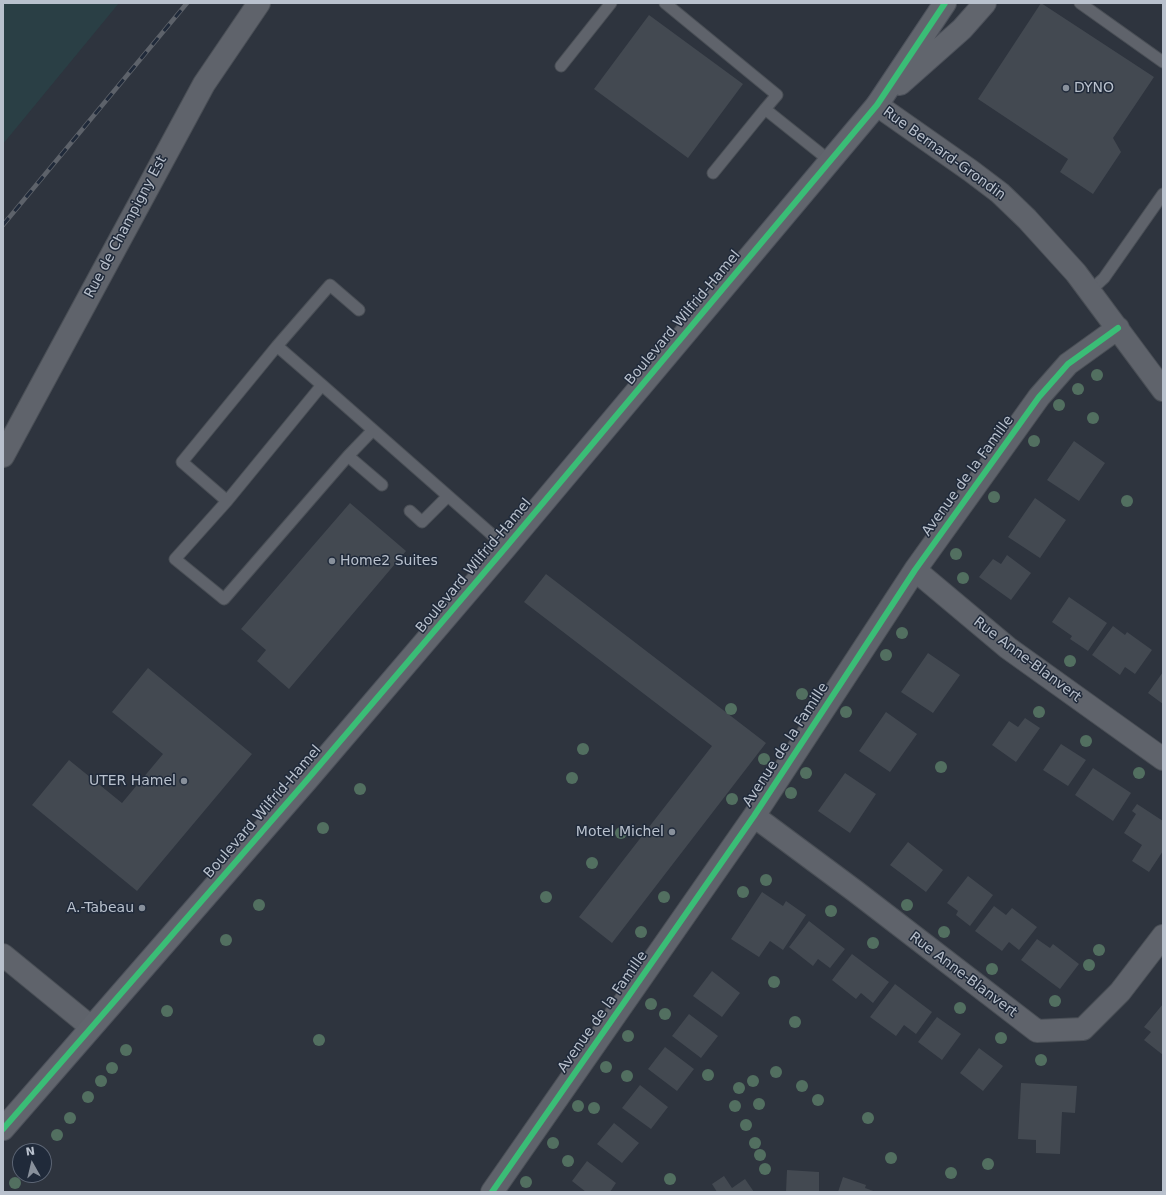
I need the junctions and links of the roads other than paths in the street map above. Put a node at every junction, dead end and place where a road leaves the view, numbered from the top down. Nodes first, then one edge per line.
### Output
1 (258, 3) edge
2 (611, 3) edge
3 (665, 3) edge
4 (945, 3) edge
5 (985, 3) edge
6 (1080, 3) edge
7 (1163, 62) edge
8 (561, 66) dead end
9 (877, 105) junction
10 (765, 109) junction
11 (830, 161) junction
12 (713, 173) dead end
13 (1163, 194) edge
14 (1090, 291) junction
15 (359, 310) dead end
16 (1118, 328) junction
17 (277, 346) junction
18 (322, 385) junction
19 (1163, 390) edge
20 (373, 430) junction
21 (3, 456) edge
22 (348, 456) junction
23 (382, 485) dead end
24 (448, 496) junction
25 (227, 501) junction
26 (410, 511) dead end
27 (506, 547) junction
28 (915, 570) junction
29 (1163, 759) edge
30 (754, 816) junction
31 (1163, 936) edge
32 (3, 954) edge
33 (91, 1027) junction
34 (3, 1129) edge
35 (492, 1192) edge

1 - 21 street, Rue de Champigny Est
2 - 8 lane
3 - 10 lane
4 - 9 main road, Boulevard Wilfrid-Hamel
5 - 9 main road, Boulevard Wilfrid-Hamel
6 - 7 lane
9 - 11 main road, Boulevard Wilfrid-Hamel
9 - 14 street, Rue Bernard-Grondin
10 - 11 lane
10 - 12 lane
11 - 27 main road, Boulevard Wilfrid-Hamel
13 - 14 lane
14 - 16 street, Rue Bernard-Grondin
15 - 17 lane
16 - 19 street, Rue Bernard-Grondin
16 - 28 street, Avenue de la Famille
17 - 18 lane
17 - 25 lane
18 - 20 lane
18 - 25 lane
20 - 22 lane
20 - 24 lane
22 - 23 lane
22 - 25 lane
24 - 26 lane
24 - 27 lane
27 - 33 main road, Boulevard Wilfrid-Hamel
28 - 29 street, Rue Anne-Blanvert
28 - 30 street, Avenue de la Famille
30 - 31 street, Rue Anne-Blanvert
30 - 35 street, Avenue de la Famille
32 - 33 street
33 - 34 main road, Boulevard Wilfrid-Hamel

